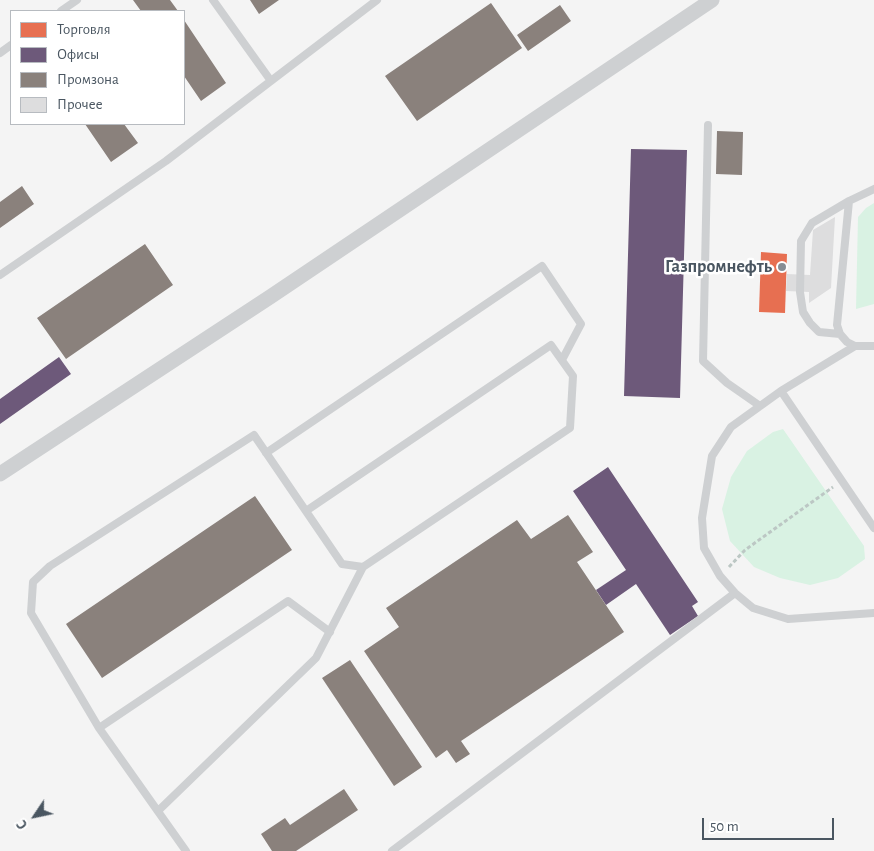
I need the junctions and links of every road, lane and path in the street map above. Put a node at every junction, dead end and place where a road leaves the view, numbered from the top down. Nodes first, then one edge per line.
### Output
1 (77, 0) edge
2 (214, 0) edge
3 (377, 0) edge
4 (712, 0) edge
5 (62, 10) edge
6 (271, 81) junction
7 (708, 125) dead end
8 (874, 188) edge
9 (849, 201) junction
10 (0, 275) edge
11 (840, 334) junction
12 (855, 346) junction
13 (874, 346) edge
14 (562, 360) junction
15 (781, 391) junction
16 (760, 406) junction
17 (266, 453) junction
18 (0, 474) edge
19 (830, 488) dead end
20 (306, 511) junction
21 (874, 528) edge
22 (363, 567) junction
23 (720, 576) junction
24 (735, 593) junction
25 (874, 613) edge
26 (330, 632) junction
27 (99, 728) junction
28 (158, 812) junction
29 (186, 851) edge
30 (392, 851) edge

1 - 5 lane
2 - 6 lane
3 - 6 lane
4 - 18 street
6 - 10 lane
7 - 16 lane
8 - 9 lane
9 - 11 lane
9 - 11 lane
11 - 12 lane
12 - 13 lane
12 - 15 lane
14 - 17 lane
14 - 20 lane
14 - 22 lane
15 - 16 lane
15 - 21 lane
16 - 23 lane
17 - 20 lane
17 - 27 lane
19 - 23 path
20 - 22 lane
22 - 26 lane
23 - 24 lane
24 - 25 lane
24 - 30 lane
26 - 27 lane
26 - 28 lane
27 - 28 lane
28 - 29 lane

